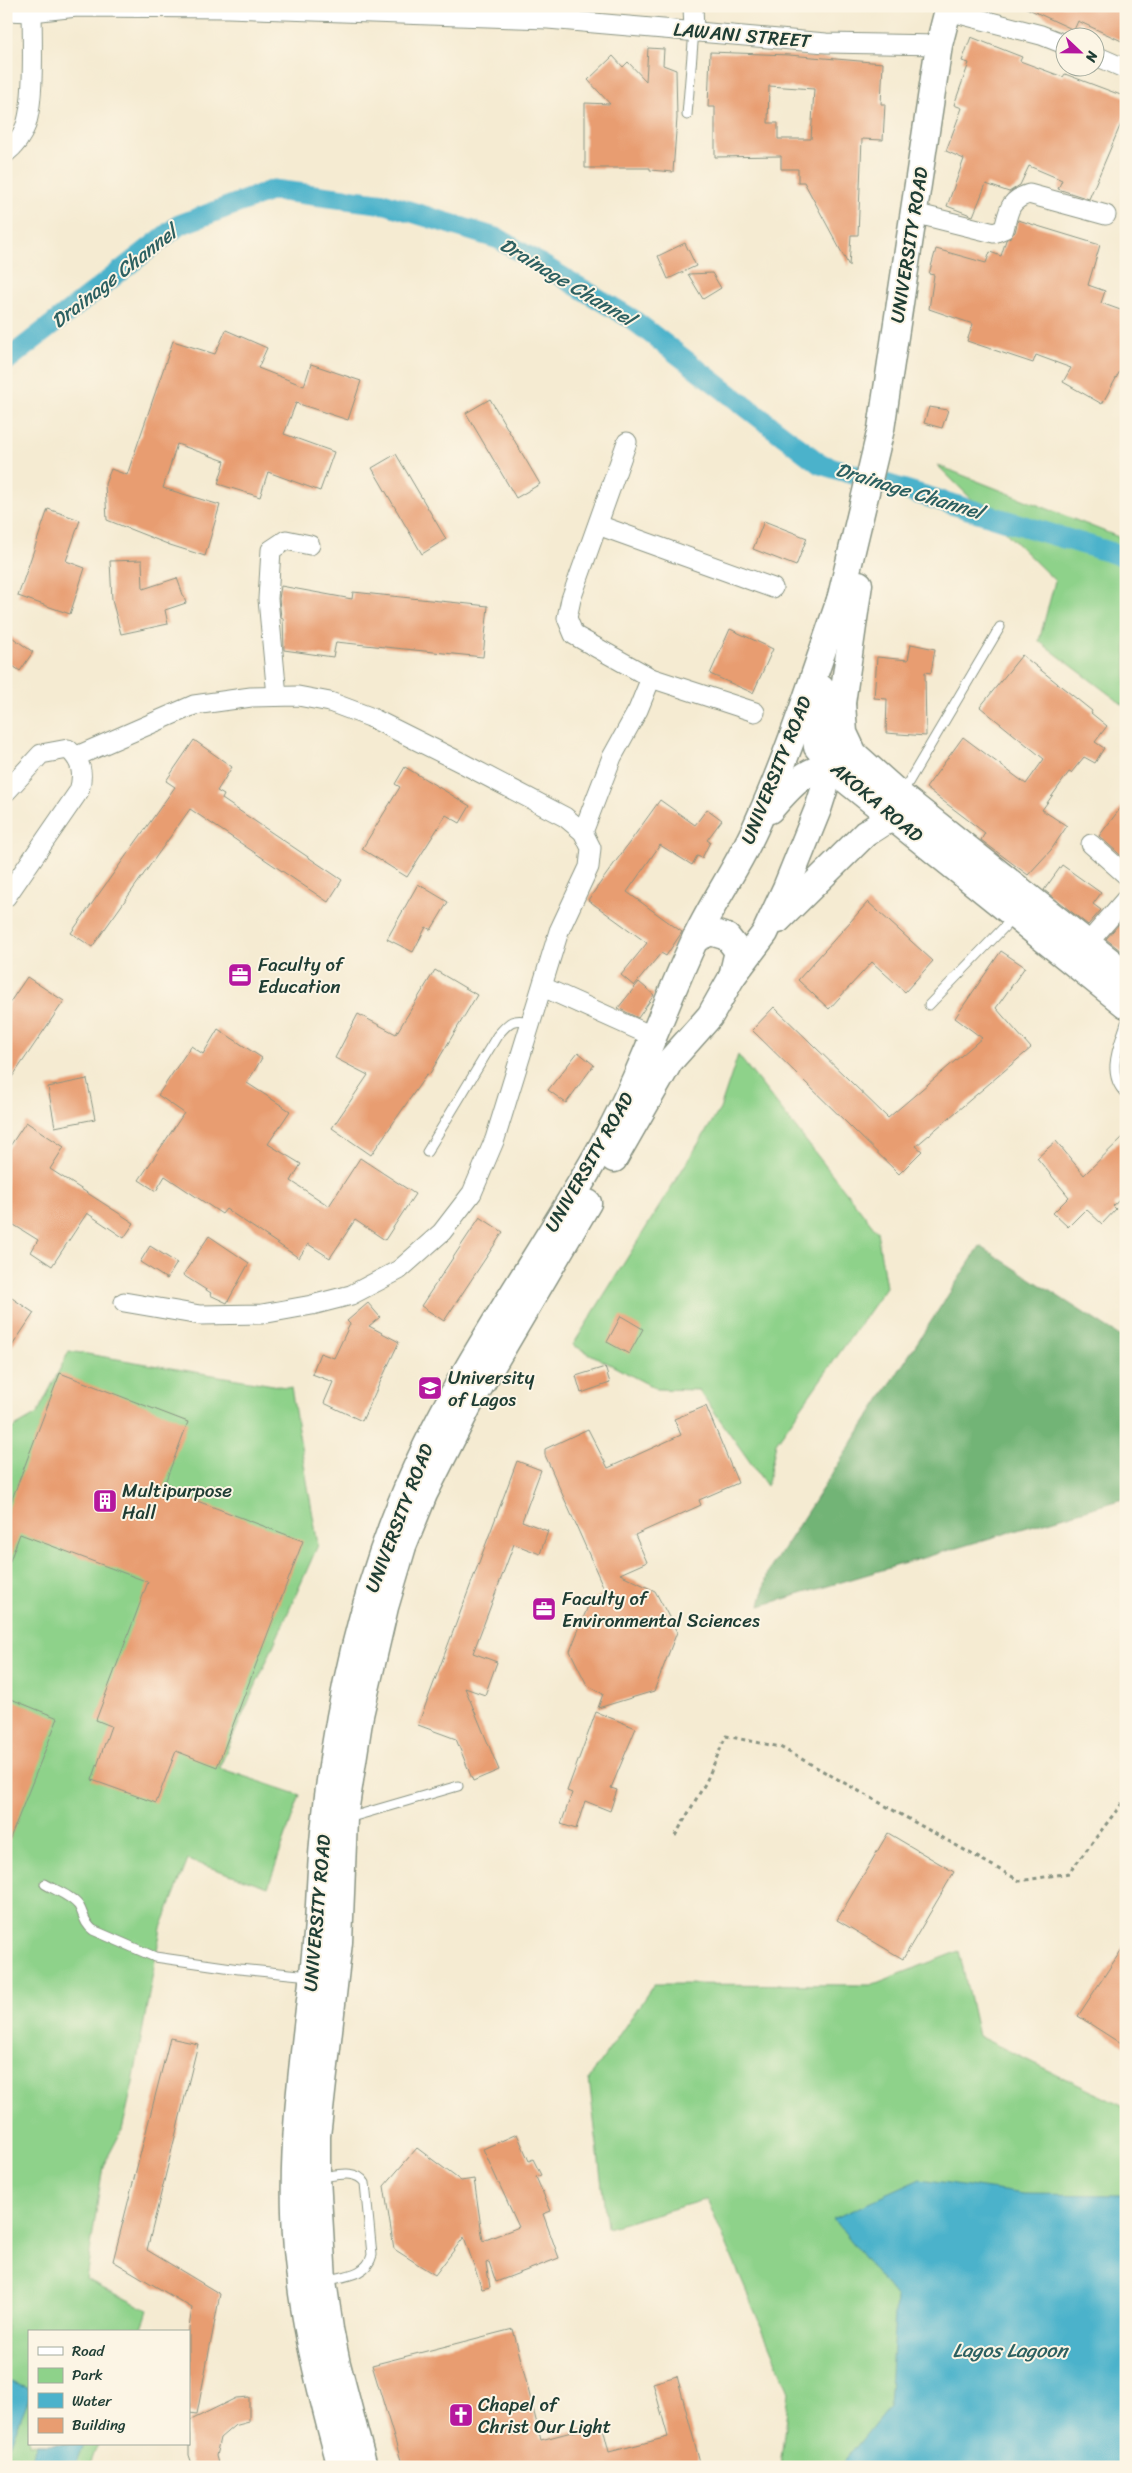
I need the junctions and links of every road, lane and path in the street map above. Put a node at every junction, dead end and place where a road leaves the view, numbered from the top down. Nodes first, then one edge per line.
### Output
1 (692, 6) edge
2 (32, 9) edge
3 (949, 9) edge
4 (367, 10) edge
5 (6, 11) edge
6 (694, 30) junction
7 (1054, 40) edge
8 (940, 45) junction
9 (1104, 59) edge
10 (1126, 69) edge
11 (687, 115) dead end
12 (6, 153) edge
13 (914, 213) junction
14 (1106, 215) dead end
15 (627, 442) dead end
16 (869, 484) junction
17 (598, 525) junction
18 (310, 545) dead end
19 (773, 588) dead end
20 (841, 597) junction
21 (1000, 627) dead end
22 (651, 678) junction
23 (277, 696) junction
24 (842, 703) junction
25 (755, 712) dead end
26 (77, 756) junction
27 (832, 765) junction
28 (872, 770) junction
29 (6, 792) edge
30 (897, 807) junction
31 (757, 826) junction
32 (582, 832) junction
33 (1090, 844) dead end
34 (1126, 875) edge
35 (6, 897) edge
36 (1126, 899) edge
37 (1015, 916) junction
38 (765, 933) junction
39 (695, 939) junction
40 (1087, 944) junction
41 (1126, 974) edge
42 (732, 976) junction
43 (543, 987) junction
44 (1126, 1004) edge
45 (929, 1005) dead end
46 (532, 1022) junction
47 (1126, 1023) edge
48 (652, 1036) junction
49 (1126, 1094) edge
50 (427, 1152) dead end
51 (124, 1302) dead end
52 (458, 1786) dead end
53 (1126, 1798) edge
54 (334, 1821) junction
55 (675, 1836) dead end
56 (44, 1884) dead end
57 (324, 1975) junction
58 (317, 2178) junction
59 (323, 2281) junction
60 (341, 2467) edge
61 (364, 2467) edge

1 - 6 street
2 - 4 street, LAWANI STREET
2 - 5 street, LAWANI STREET
2 - 12 street
3 - 7 street
3 - 8 main road, UNIVERSITY ROAD
4 - 6 street, LAWANI STREET
6 - 8 street, LAWANI STREET
6 - 11 lane
8 - 13 main road, UNIVERSITY ROAD
9 - 10 street
13 - 14 street
13 - 16 main road, UNIVERSITY ROAD
15 - 17 street
16 - 20 main road, AKOKA ROAD
16 - 24 main road
17 - 19 street
17 - 22 street
18 - 23 street
20 - 27 main road, AKOKA ROAD
20 - 31 main road, UNIVERSITY ROAD
21 - 30 lane
22 - 25 street
22 - 32 street
23 - 26 street
23 - 32 street
24 - 27 main road, UNIVERSITY ROAD
24 - 28 main road
26 - 29 street
26 - 35 street
27 - 28 main road
27 - 30 main road, AKOKA ROAD
27 - 31 main road
27 - 38 main road, UNIVERSITY ROAD
28 - 30 main road
30 - 37 main road, AKOKA ROAD
30 - 38 main road
30 - 40 main road
31 - 39 main road, UNIVERSITY ROAD
32 - 43 street
33 - 34 street
36 - 40 street
37 - 44 main road, AKOKA ROAD
37 - 45 lane
38 - 42 main road, UNIVERSITY ROAD
39 - 42 main road
39 - 48 main road, UNIVERSITY ROAD
40 - 41 main road
42 - 54 main road, UNIVERSITY ROAD
43 - 46 street
43 - 48 street
46 - 50 lane
46 - 51 street
47 - 49 lane
48 - 54 main road, UNIVERSITY ROAD
52 - 54 lane
53 - 55 path
54 - 57 main road, UNIVERSITY ROAD
56 - 57 lane
57 - 58 main road, UNIVERSITY ROAD
57 - 60 main road, UNIVERSITY ROAD
58 - 59 main road, UNIVERSITY ROAD
58 - 59 lane
59 - 61 main road, UNIVERSITY ROAD

